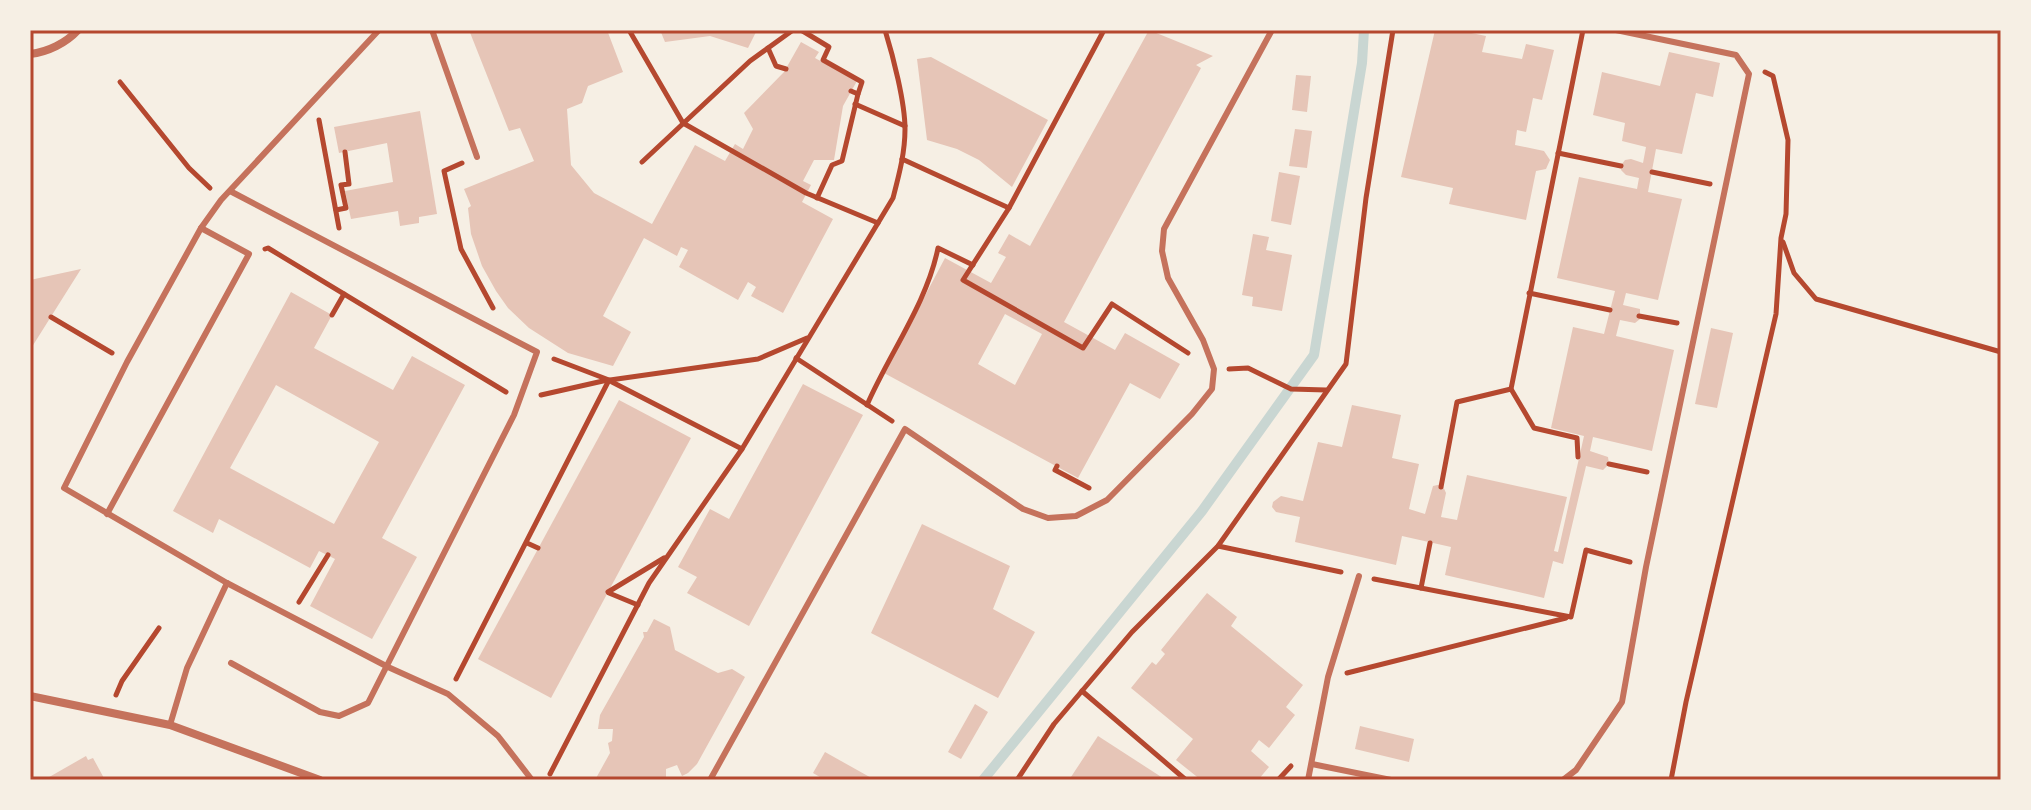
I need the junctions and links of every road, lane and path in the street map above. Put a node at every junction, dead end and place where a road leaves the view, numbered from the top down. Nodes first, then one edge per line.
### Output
1 (78, 30) edge
2 (379, 30) edge
3 (432, 30) edge
4 (629, 30) edge
5 (793, 30) edge
6 (801, 30) edge
7 (885, 30) edge
8 (1104, 30) edge
9 (1272, 30) edge
10 (1393, 30) edge
11 (1583, 30) edge
12 (1616, 30) edge
13 (768, 48) junction
14 (30, 54) edge
15 (1736, 55) junction
16 (786, 69) dead end
17 (120, 82) dead end
18 (851, 91) dead end
19 (858, 94) junction
20 (315, 100) junction
21 (855, 104) junction
22 (683, 123) junction
23 (905, 126) junction
24 (345, 152) dead end
25 (1558, 153) junction
26 (477, 157) dead end
27 (902, 159) junction
28 (642, 162) dead end
29 (1621, 166) dead end
30 (1652, 172) dead end
31 (1726, 187) junction
32 (230, 191) junction
33 (817, 198) junction
34 (221, 200) junction
35 (1009, 208) junction
36 (336, 210) junction
37 (878, 223) junction
38 (201, 228) junction
39 (1781, 238) junction
40 (342, 250) junction
41 (249, 254) junction
42 (973, 265) junction
43 (1529, 293) junction
44 (344, 294) junction
45 (1610, 310) dead end
46 (332, 315) dead end
47 (1639, 316) dead end
48 (51, 317) dead end
49 (1696, 327) junction
50 (808, 337) junction
51 (2001, 352) edge
52 (796, 358) junction
53 (127, 362) junction
54 (1214, 369) junction
55 (609, 380) junction
56 (1511, 389) junction
57 (1327, 390) junction
58 (519, 400) junction
59 (867, 405) junction
60 (905, 429) junction
61 (742, 449) junction
62 (1578, 457) dead end
63 (1609, 464) dead end
64 (1057, 466) dead end
65 (1666, 476) junction
66 (1077, 481) dead end
67 (1441, 487) dead end
68 (107, 514) junction
69 (527, 543) dead end
70 (1430, 543) dead end
71 (1218, 546) junction
72 (538, 548) dead end
73 (328, 555) dead end
74 (668, 555) junction
75 (1646, 567) junction
76 (1359, 576) junction
77 (227, 583) junction
78 (1421, 588) junction
79 (638, 605) junction
80 (291, 616) junction
81 (1571, 617) junction
82 (159, 628) dead end
83 (231, 663) dead end
84 (388, 667) junction
85 (1328, 677) junction
86 (1082, 691) junction
87 (30, 696) edge
88 (108, 711) junction
89 (170, 725) junction
90 (1312, 764) junction
91 (320, 780) edge
92 (532, 780) edge
93 (546, 780) edge
94 (710, 780) edge
95 (1017, 780) edge
96 (1186, 780) edge
97 (1308, 780) edge
98 (1391, 780) edge
99 (1563, 780) edge
100 (1671, 780) edge

1 - 14 street
2 - 20 lane
3 - 26 lane
4 - 22 path
5 - 13 path
6 - 19 path
7 - 23 path
8 - 35 path
9 - 54 lane
10 - 57 path
11 - 25 path
12 - 15 lane
13 - 16 path
13 - 22 path
15 - 31 lane
15 - 39 path
17 - 34 path
18 - 19 path
19 - 21 path
20 - 32 lane
20 - 36 path
21 - 23 path
21 - 33 path
22 - 28 path
22 - 33 path
23 - 27 path
24 - 36 path
25 - 29 path
25 - 43 path
27 - 35 path
27 - 37 path
30 - 31 path
31 - 49 lane
32 - 34 lane
32 - 40 lane
33 - 37 path
34 - 38 lane
35 - 42 path
36 - 40 path
37 - 50 path
38 - 41 lane
38 - 53 lane
39 - 51 path
39 - 100 path
40 - 58 lane
41 - 44 path
41 - 68 lane
42 - 54 path
42 - 59 path
43 - 45 path
43 - 56 path
44 - 46 path
44 - 58 path
47 - 49 path
48 - 53 path
49 - 65 lane
50 - 52 path
50 - 55 path
52 - 59 path
52 - 61 path
53 - 68 lane
54 - 57 path
54 - 60 lane
55 - 58 path
55 - 61 path
56 - 62 path
56 - 67 path
57 - 71 path
58 - 84 lane
59 - 60 path
60 - 94 lane
61 - 74 path
63 - 65 path
64 - 66 path
65 - 75 lane
68 - 77 lane
69 - 72 path
70 - 78 path
71 - 76 path
71 - 86 path
73 - 80 path
74 - 79 path
74 - 79 path
75 - 81 path
75 - 99 lane
76 - 78 path
76 - 85 lane
77 - 80 lane
77 - 89 lane
78 - 81 path
79 - 93 path
80 - 84 lane
81 - 85 path
82 - 88 path
83 - 84 lane
84 - 92 lane
85 - 90 lane
86 - 95 path
86 - 96 path
87 - 88 street
88 - 89 street
89 - 91 street
90 - 97 lane
90 - 98 lane

